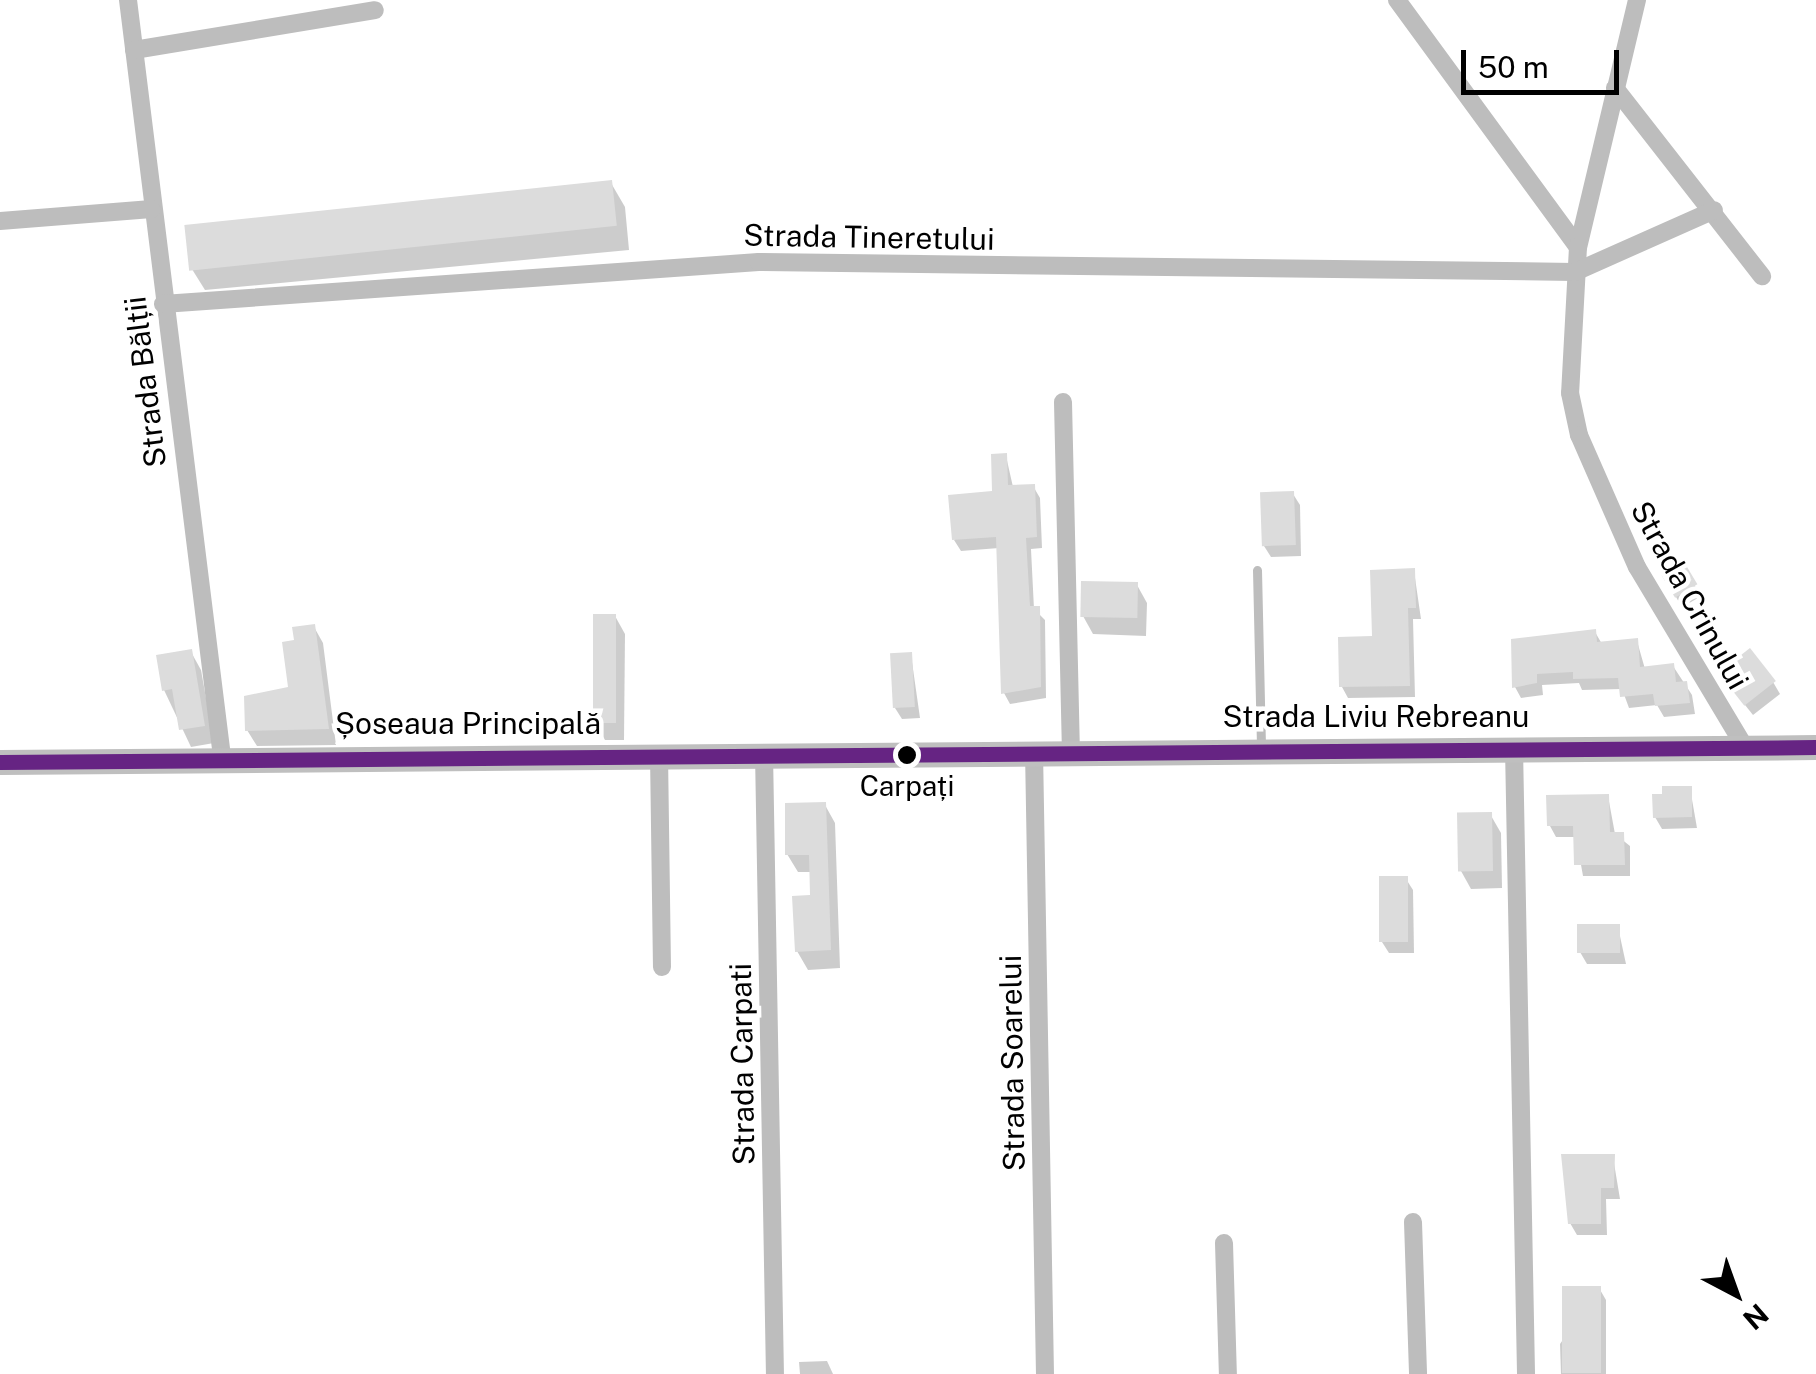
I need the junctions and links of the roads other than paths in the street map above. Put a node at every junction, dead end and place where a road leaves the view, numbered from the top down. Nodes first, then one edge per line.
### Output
1 (128, 0) edge
2 (1397, 0) edge
3 (1637, 0) edge
4 (375, 10) dead end
5 (134, 50) junction
6 (1615, 88) junction
7 (152, 208) junction
8 (1714, 210) junction
9 (0, 222) edge
10 (1578, 247) junction
11 (1575, 272) junction
12 (1762, 276) dead end
13 (163, 304) junction
14 (1063, 402) dead end
15 (1256, 570) dead end
16 (1744, 746) junction
17 (1816, 747) edge
18 (1514, 748) junction
19 (1261, 750) junction
20 (1034, 751) junction
21 (1071, 751) junction
22 (937, 752) joint
23 (764, 753) junction
24 (660, 754) junction
25 (222, 757) junction
26 (0, 762) edge
27 (662, 967) dead end
28 (1413, 1222) dead end
29 (1224, 1243) dead end
30 (775, 1374) edge
31 (1045, 1374) edge
32 (1228, 1374) edge
33 (1418, 1374) edge
34 (1526, 1374) edge

1 - 5 street, Strada Bălții
2 - 10 street
3 - 6 street, Strada Crinului
4 - 5 street
5 - 7 street, Strada Bălții
6 - 8 street
6 - 10 street, Strada Crinului
7 - 9 street
7 - 13 street, Strada Bălții
8 - 11 street
8 - 12 street
10 - 11 street, Strada Crinului
11 - 13 street, Strada Tineretului
11 - 16 street, Strada Crinului
13 - 25 street, Strada Bălții
14 - 21 street
15 - 19 lane
16 - 17 main road, Strada Liviu Rebreanu
16 - 18 main road, Strada Liviu Rebreanu
18 - 19 main road, Strada Liviu Rebreanu
18 - 34 street
19 - 21 main road, Strada Liviu Rebreanu
20 - 21 main road, Strada Liviu Rebreanu
20 - 22 main road, Strada Liviu Rebreanu
20 - 31 street, Strada Soarelui
22 - 23 main road, Șoseaua Principală
23 - 24 main road, Șoseaua Principală
23 - 30 street, Strada Carpati
24 - 25 main road, Șoseaua Principală
24 - 27 street
25 - 26 main road, Șoseaua Principală
28 - 33 street
29 - 32 street

